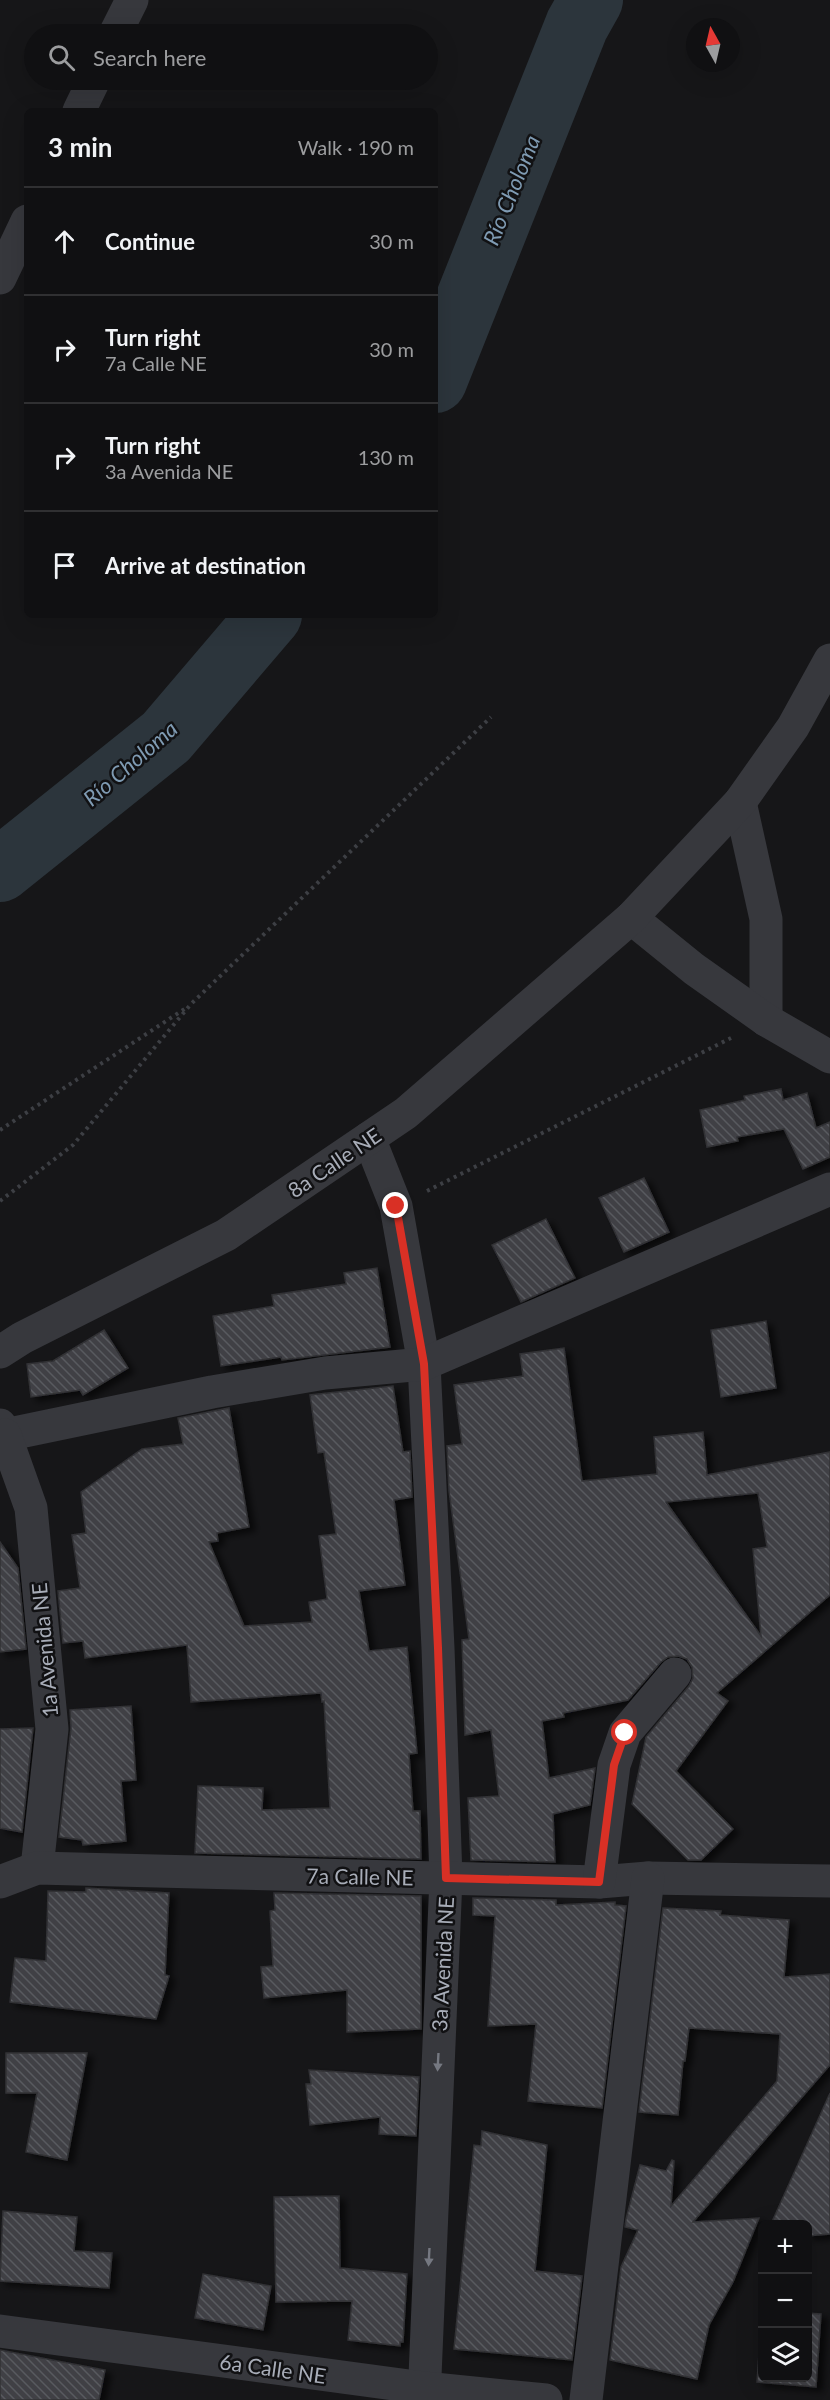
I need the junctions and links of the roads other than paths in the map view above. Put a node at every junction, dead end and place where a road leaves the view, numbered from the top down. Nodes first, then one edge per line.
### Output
1 (132, 0) edge
2 (120, 24) edge
3 (89, 90) edge
4 (80, 108) edge
5 (24, 227) edge
6 (0, 278) edge
7 (830, 660) edge
8 (740, 802) junction
9 (631, 918) junction
10 (766, 1020) junction
11 (830, 1057) edge
12 (369, 1138) junction
13 (830, 1189) edge
14 (0, 1352) edge
15 (424, 1364) junction
16 (2, 1430) edge
17 (675, 1674) dead end
18 (37, 1868) junction
19 (446, 1878) junction
20 (648, 1878) junction
21 (830, 1881) edge
22 (0, 1882) edge
23 (599, 1882) junction
24 (0, 2331) edge
25 (424, 2394) edge
26 (546, 2400) edge
27 (586, 2400) edge

1 - 2 street
3 - 4 street
5 - 6 street
7 - 8 street, 8a Calle NE
8 - 9 street, 8a Calle NE
8 - 10 street
9 - 10 street
9 - 12 street, 8a Calle NE
10 - 11 street
12 - 14 street, 8a Calle NE
12 - 15 street, 3a Avenida NE
13 - 15 street
15 - 16 street
15 - 19 street, 3a Avenida NE
16 - 18 street, 1a Avenida NE
17 - 23 street
18 - 19 street, 7a Calle NE
18 - 22 street, 7a Calle NE
19 - 23 street, 7a Calle NE
19 -> 25 street, 3a Avenida NE
20 - 21 street, 7a Calle NE
20 - 23 street, 7a Calle NE
20 - 27 street
24 - 25 street, 6a Calle NE
25 - 26 street, 6a Calle NE

